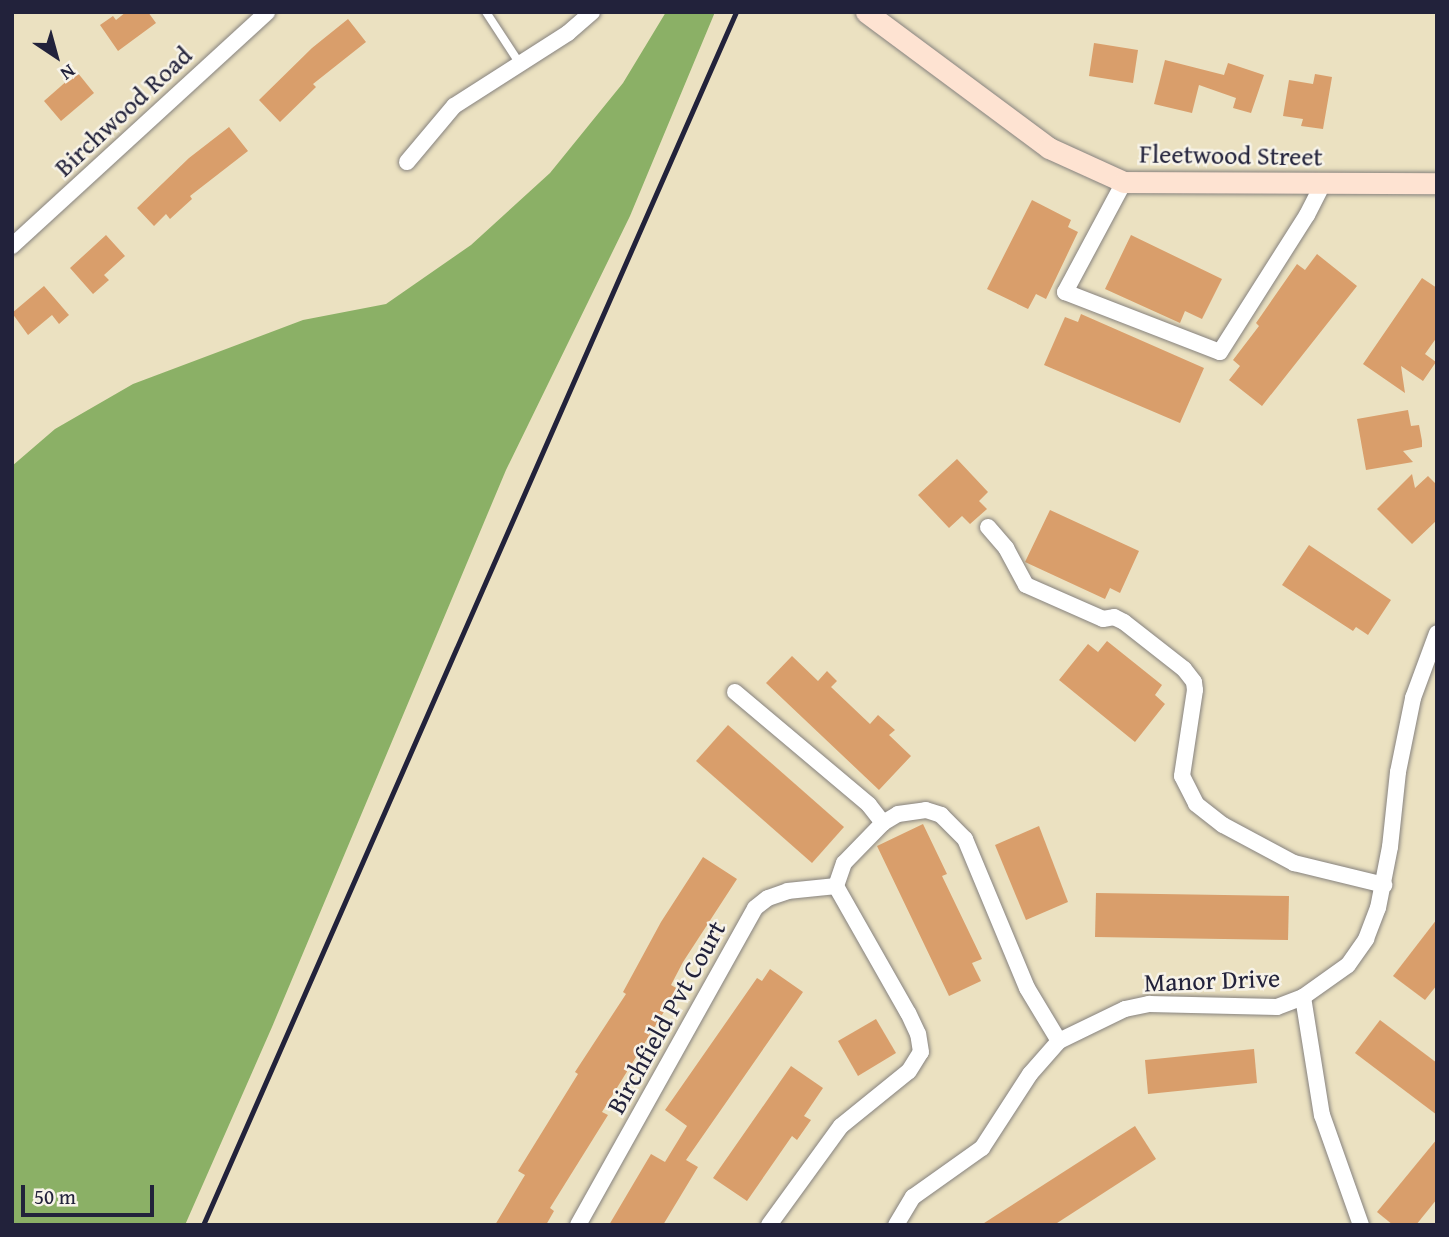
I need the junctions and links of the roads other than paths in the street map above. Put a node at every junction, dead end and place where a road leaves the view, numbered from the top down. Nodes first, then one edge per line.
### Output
1 (267, 12) edge
2 (486, 12) edge
3 (592, 12) edge
4 (866, 12) edge
5 (520, 64) junction
6 (407, 162) dead end
7 (1124, 181) junction
8 (1437, 183) edge
9 (1323, 184) junction
10 (12, 246) edge
11 (988, 527) dead end
12 (1437, 633) edge
13 (735, 692) dead end
14 (883, 822) junction
15 (1384, 885) junction
16 (836, 886) junction
17 (1303, 997) junction
18 (1059, 1041) junction
19 (578, 1225) edge
20 (769, 1225) edge
21 (897, 1225) edge
22 (1361, 1225) edge

1 - 10 street, Birchwood Road
2 - 5 lane
3 - 5 street
4 - 7 street, Fleetwood Street
5 - 6 street
7 - 9 street, Fleetwood Street
7 - 9 street
8 - 9 street, Fleetwood Street
11 - 15 street
12 - 15 street, Manor Drive
13 - 14 street
14 - 16 street
14 - 18 street
15 - 17 street, Manor Drive
16 - 19 street, Birchfield Pvt Court
16 - 20 street
17 - 18 street, Manor Drive
17 - 22 street
18 - 21 street, Manor Drive

